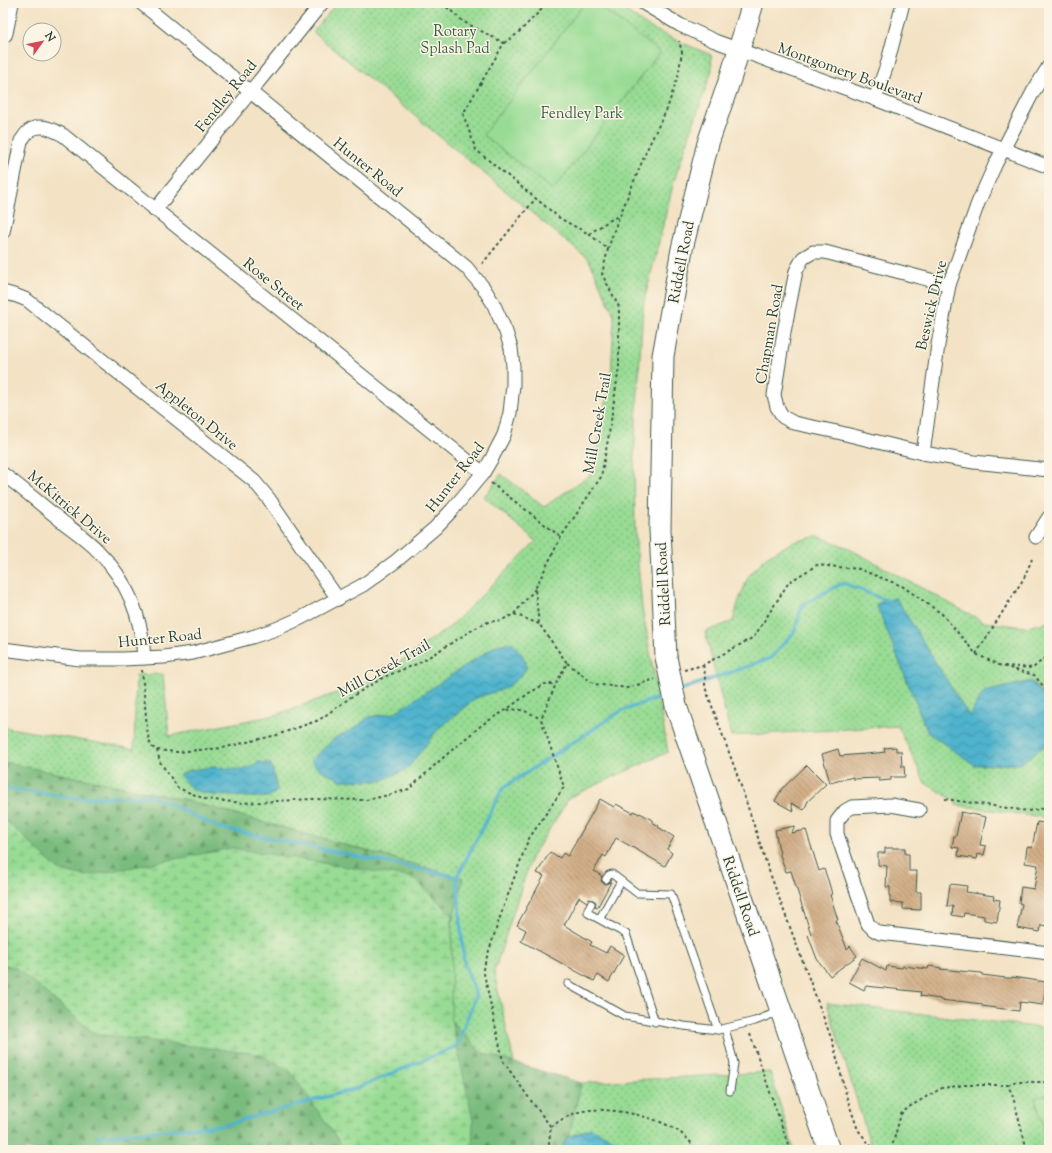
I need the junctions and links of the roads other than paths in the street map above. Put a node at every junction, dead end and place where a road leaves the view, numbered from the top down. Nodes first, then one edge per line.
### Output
1 (9, 3) edge
2 (141, 3) edge
3 (322, 3) edge
4 (643, 3) edge
5 (753, 3) edge
6 (903, 3) edge
7 (3, 33) edge
8 (739, 50) junction
9 (1049, 66) edge
10 (251, 92) junction
11 (875, 99) junction
12 (1003, 149) junction
13 (1049, 167) edge
14 (156, 210) junction
15 (3, 232) edge
16 (950, 284) junction
17 (3, 292) edge
18 (923, 453) junction
19 (1049, 470) edge
20 (3, 474) edge
21 (486, 477) junction
22 (1049, 517) edge
23 (1036, 537) dead end
24 (338, 599) junction
25 (3, 649) edge
26 (143, 663) junction
27 (919, 810) dead end
28 (606, 879) dead end
29 (621, 881) junction
30 (591, 904) dead end
31 (600, 918) junction
32 (1049, 953) edge
33 (568, 984) dead end
34 (781, 1011) junction
35 (655, 1022) junction
36 (725, 1028) junction
37 (718, 1030) junction
38 (730, 1091) dead end
39 (829, 1150) edge

1 - 7 main road
2 - 10 street, Hunter Road
3 - 10 street, Fendley Road
4 - 8 street, Montgomery Boulevard
5 - 8 main road, Riddell Road
6 - 11 street
8 - 11 street, Montgomery Boulevard
8 - 34 main road, Riddell Road, bridge
9 - 12 street, Beswick Drive
10 - 14 street, Fendley Road
10 - 21 street, Hunter Road
11 - 12 street, Montgomery Boulevard
12 - 13 street, Montgomery Boulevard
12 - 16 street, Beswick Drive
14 - 15 street, Rose Street
14 - 21 street, Rose Street
16 - 18 street, Beswick Drive
16 - 18 street, Chapman Road
17 - 24 street, Appleton Drive
18 - 19 street, Chapman Road
20 - 26 street, McKitrick Drive
21 - 24 street, Hunter Road
22 - 23 street
24 - 26 street, Hunter Road
25 - 26 street, Hunter Road
27 - 32 street
28 - 29 lane
29 - 31 lane
29 - 37 lane
30 - 31 lane
31 - 35 lane
33 - 35 lane
34 - 36 lane
34 - 39 main road, Riddell Road
35 - 37 lane
36 - 37 lane
36 - 38 lane

